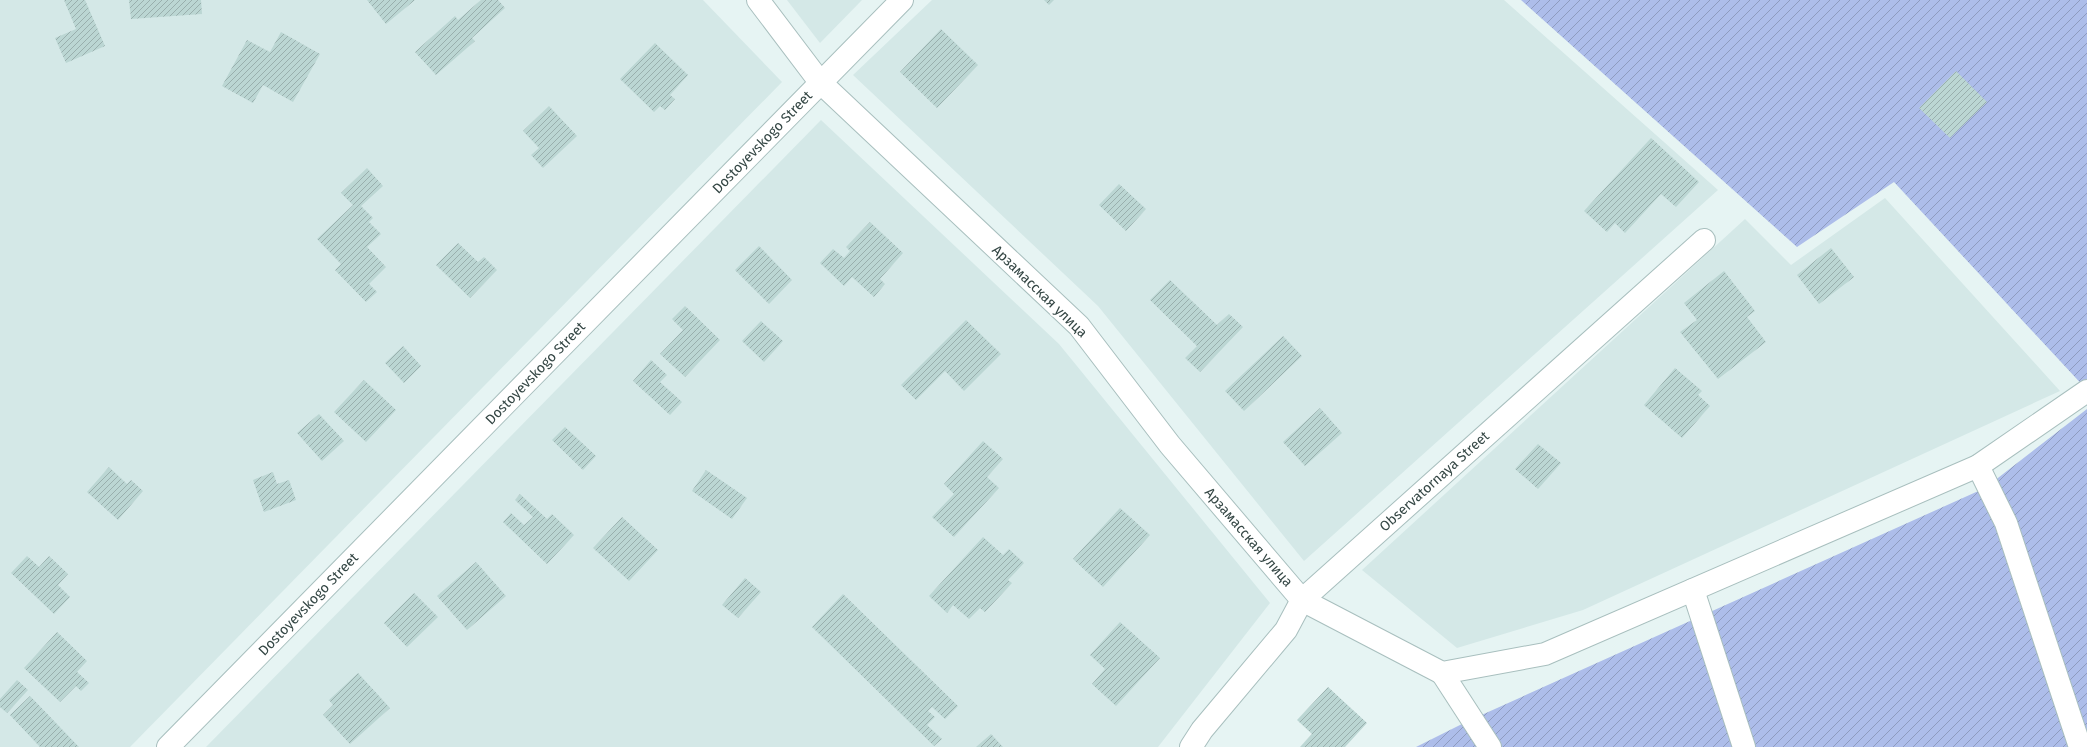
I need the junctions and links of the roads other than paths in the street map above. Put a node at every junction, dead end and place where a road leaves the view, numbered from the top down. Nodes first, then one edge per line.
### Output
1 (758, 0) edge
2 (902, 0) edge
3 (820, 82) junction
4 (1704, 240) dead end
5 (2087, 391) edge
6 (1978, 466) junction
7 (1693, 590) junction
8 (1302, 600) junction
9 (1442, 673) junction
10 (168, 747) edge
11 (1191, 747) edge
12 (1490, 747) edge
13 (1744, 747) edge
14 (2080, 747) edge

1 - 3 street, Арзамасская улица
2 - 3 street, Dostoyevskogo Street
3 - 8 street, Арзамасская улица
3 - 10 street, Dostoyevskogo Street
4 - 8 street, Observatornaya Street
5 - 6 street
6 - 7 street
6 - 14 street
7 - 9 street
7 - 13 street
8 - 9 street
8 - 11 street, Observatornaya Street
9 - 12 street

